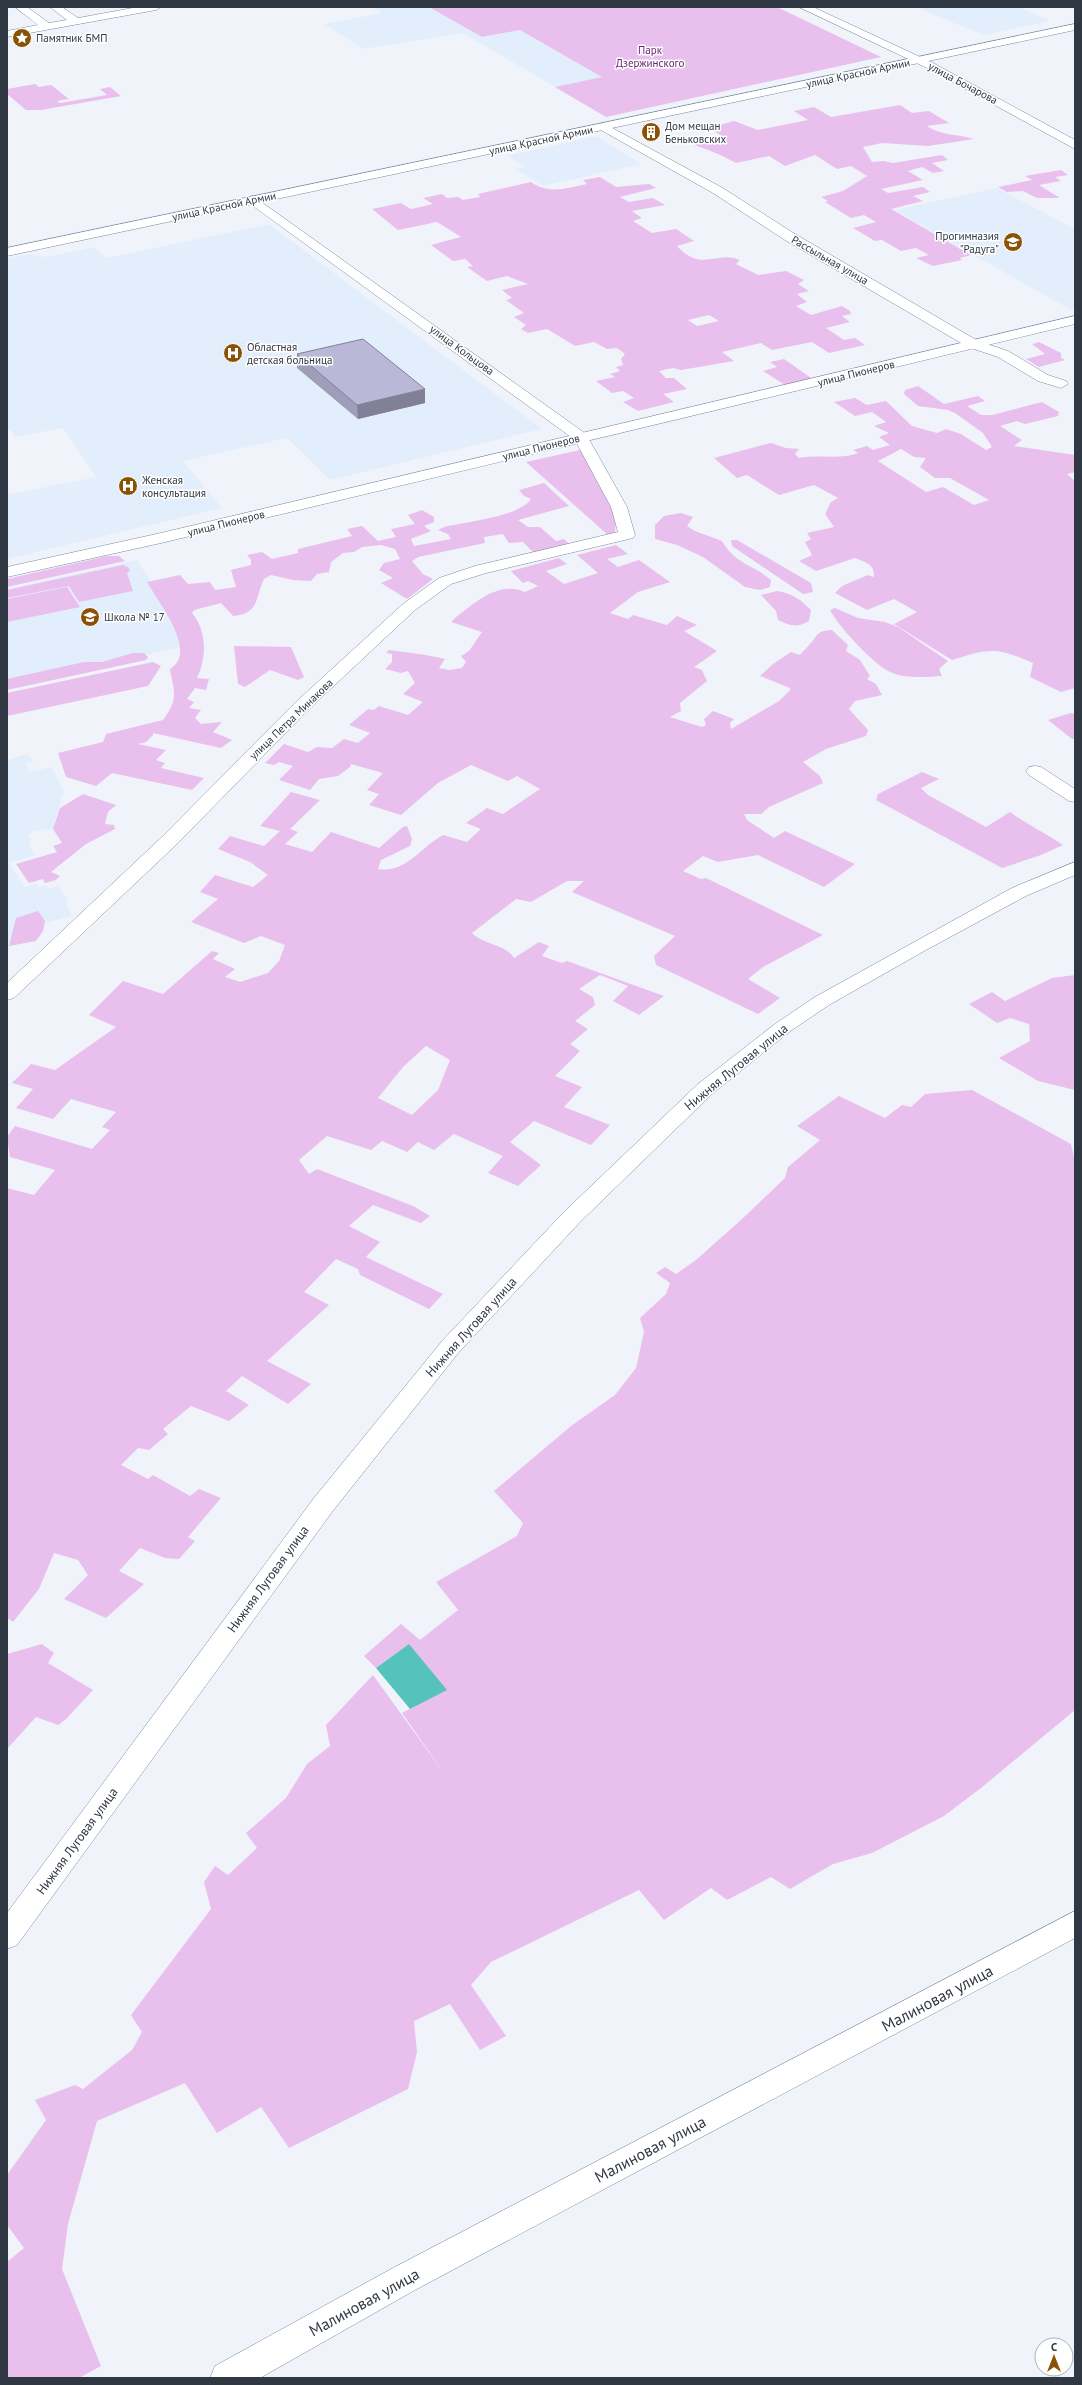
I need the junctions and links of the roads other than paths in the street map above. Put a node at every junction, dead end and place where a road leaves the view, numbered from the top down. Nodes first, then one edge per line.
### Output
1 (20, 7) edge
2 (55, 7) edge
3 (156, 7) edge
4 (804, 7) edge
5 (76, 21) junction
6 (1075, 26) edge
7 (48, 27) junction
8 (7, 34) edge
9 (918, 60) junction
10 (603, 127) junction
11 (1075, 144) edge
12 (253, 200) junction
13 (7, 252) edge
14 (1075, 320) edge
15 (974, 344) junction
16 (1061, 384) dead end
17 (581, 437) junction
18 (627, 535) joint
19 (7, 572) edge
20 (1035, 771) dead end
21 (1075, 797) edge
22 (1075, 868) edge
23 (7, 994) edge
24 (1075, 1924) edge
25 (7, 1936) edge
26 (228, 2378) edge

1 - 7 street
2 - 5 street
3 - 5 street
4 - 9 street, улица Бочарова
5 - 7 street
6 - 9 street, улица Красной Армии
7 - 8 street
9 - 10 street, улица Красной Армии
9 - 11 street, улица Бочарова
10 - 12 street, улица Красной Армии
10 - 15 street, Рассыльная улица
12 - 13 street, улица Красной Армии
12 - 17 street, улица Кольцова
14 - 15 street, улица Пионеров
15 - 16 street, Рассыльная улица
15 - 17 street, улица Пионеров
17 - 18 street, улица Кольцова
17 - 19 street, улица Пионеров
18 - 23 street, улица Петра Минакова
20 - 21 street
22 - 25 street, Нижняя Луговая улица
24 - 26 street, Малиновая улица

